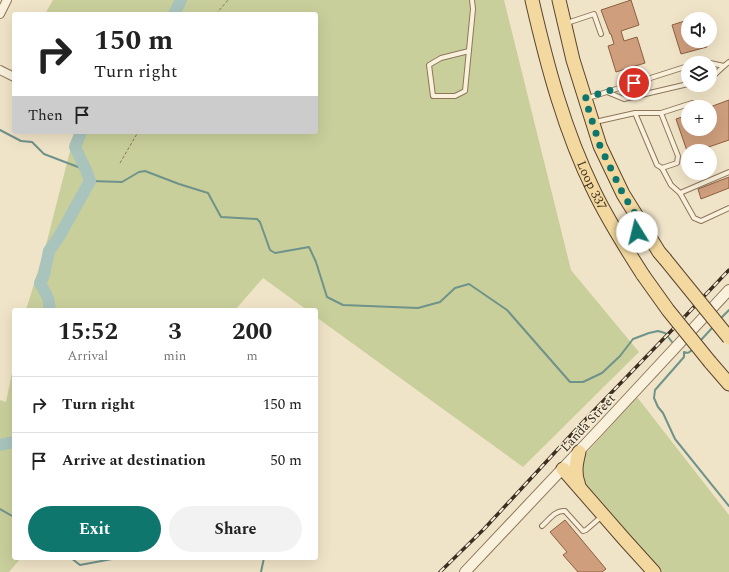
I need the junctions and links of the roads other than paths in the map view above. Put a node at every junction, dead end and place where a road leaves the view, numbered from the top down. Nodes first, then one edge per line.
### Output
1 (7, 0) edge
2 (472, 0) edge
3 (532, 0) edge
4 (559, 0) edge
5 (0, 14) edge
6 (564, 24) junction
7 (601, 34) dead end
8 (469, 51) junction
9 (729, 62) edge
10 (717, 65) edge
11 (724, 66) junction
12 (681, 68) edge
13 (0, 70) edge
14 (717, 72) edge
15 (12, 76) edge
16 (681, 86) edge
17 (606, 92) junction
18 (585, 98) junction
19 (681, 107) edge
20 (635, 113) junction
21 (661, 113) junction
22 (593, 122) junction
23 (662, 168) junction
24 (729, 172) edge
25 (680, 193) junction
26 (729, 208) edge
27 (636, 215) junction
28 (611, 223) junction
29 (729, 290) edge
30 (729, 338) edge
31 (729, 384) edge
32 (578, 452) junction
33 (562, 469) junction
34 (582, 491) junction
35 (603, 515) junction
36 (542, 526) dead end
37 (464, 572) edge
38 (654, 572) edge

1 - 5 street
2 - 8 lane
3 - 28 main road, Loop 337
4 - 6 main road, Loop 337
6 - 7 lane
6 - 18 main road, Loop 337
8 - 8 lane
9 - 11 lane
10 - 11 lane
11 - 14 lane
12 - 17 lane
13 - 15 street
16 - 17 lane
17 - 18 lane
18 - 22 main road, Loop 337
19 - 21 lane
20 - 21 lane
20 - 22 lane
20 - 23 lane
21 - 23 lane
22 - 27 main road, Loop 337
23 - 25 lane
24 - 25 lane
25 - 26 lane
27 - 28 main road
27 - 30 main road, Loop 337, bridge
28 - 31 main road, Loop 337, bridge
29 - 32 street, Landa Street
32 - 33 street, Landa Street
32 - 34 main road
33 - 34 main road
33 - 37 street, Landa Street
34 - 35 main road
35 - 36 lane
35 - 38 main road

